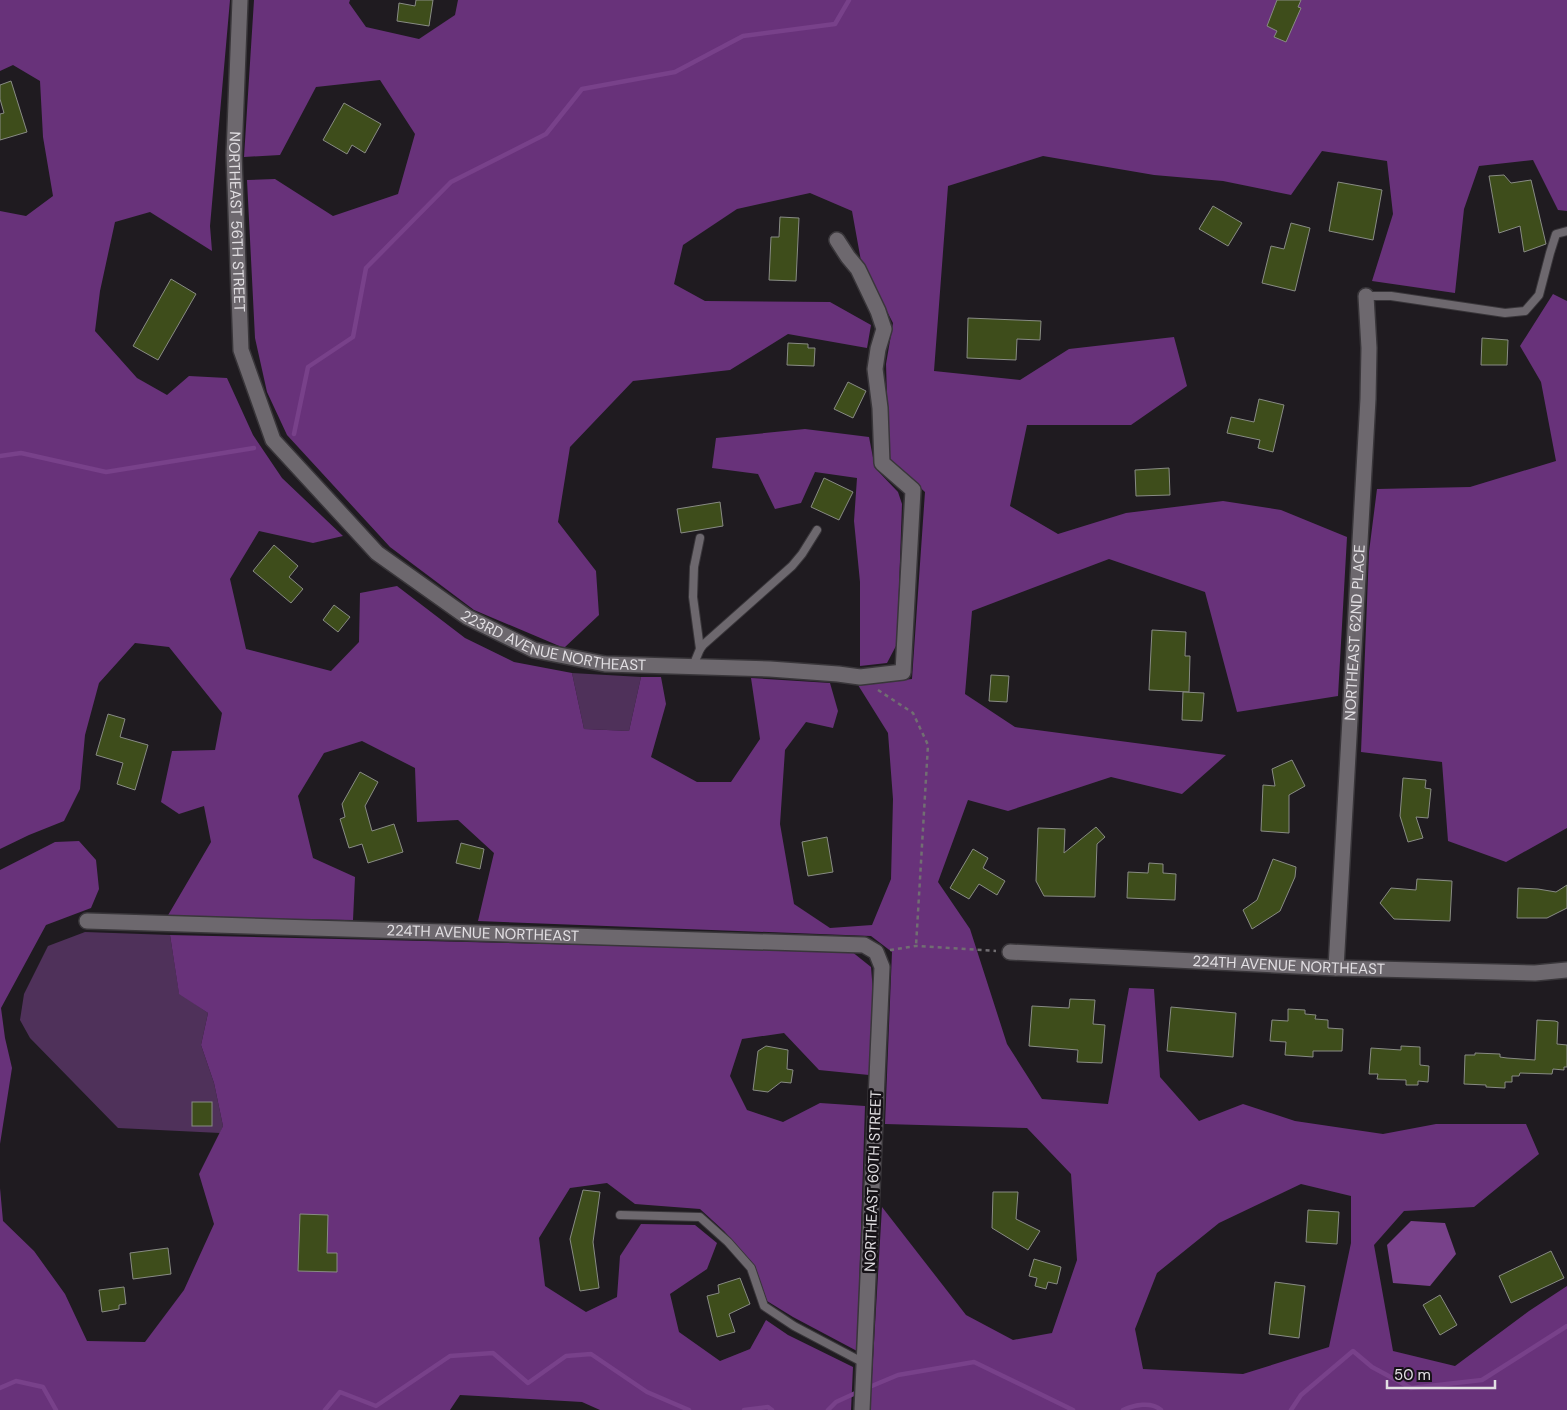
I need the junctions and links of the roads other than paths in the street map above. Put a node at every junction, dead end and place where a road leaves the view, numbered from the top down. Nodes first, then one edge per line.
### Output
1 (240, 0) edge
2 (1567, 231) edge
3 (837, 240) dead end
4 (1366, 296) joint
5 (273, 440) joint
6 (816, 530) dead end
7 (700, 538) dead end
8 (700, 648) junction
9 (693, 666) junction
10 (87, 921) dead end
11 (876, 952) joint
12 (1010, 952) road end
13 (1336, 968) junction
14 (1567, 970) edge
15 (620, 1215) dead end
16 (865, 1370) junction
17 (862, 1410) edge

1 - 5 street, NORTHEAST 56TH STREET
2 - 4 lane
3 - 9 street, 223RD AVENUE NORTHEAST
4 - 13 street, NORTHEAST 62ND PLACE
5 - 9 street, 223RD AVENUE NORTHEAST
6 - 8 lane
7 - 8 lane
8 - 9 lane
10 - 11 street, 224TH AVENUE NORTHEAST
11 - 16 street, NORTHEAST 60TH STREET
12 - 13 street, 224TH AVENUE NORTHEAST
13 - 14 street, 224TH AVENUE NORTHEAST
15 - 16 lane
16 - 17 street, NORTHEAST 60TH STREET

